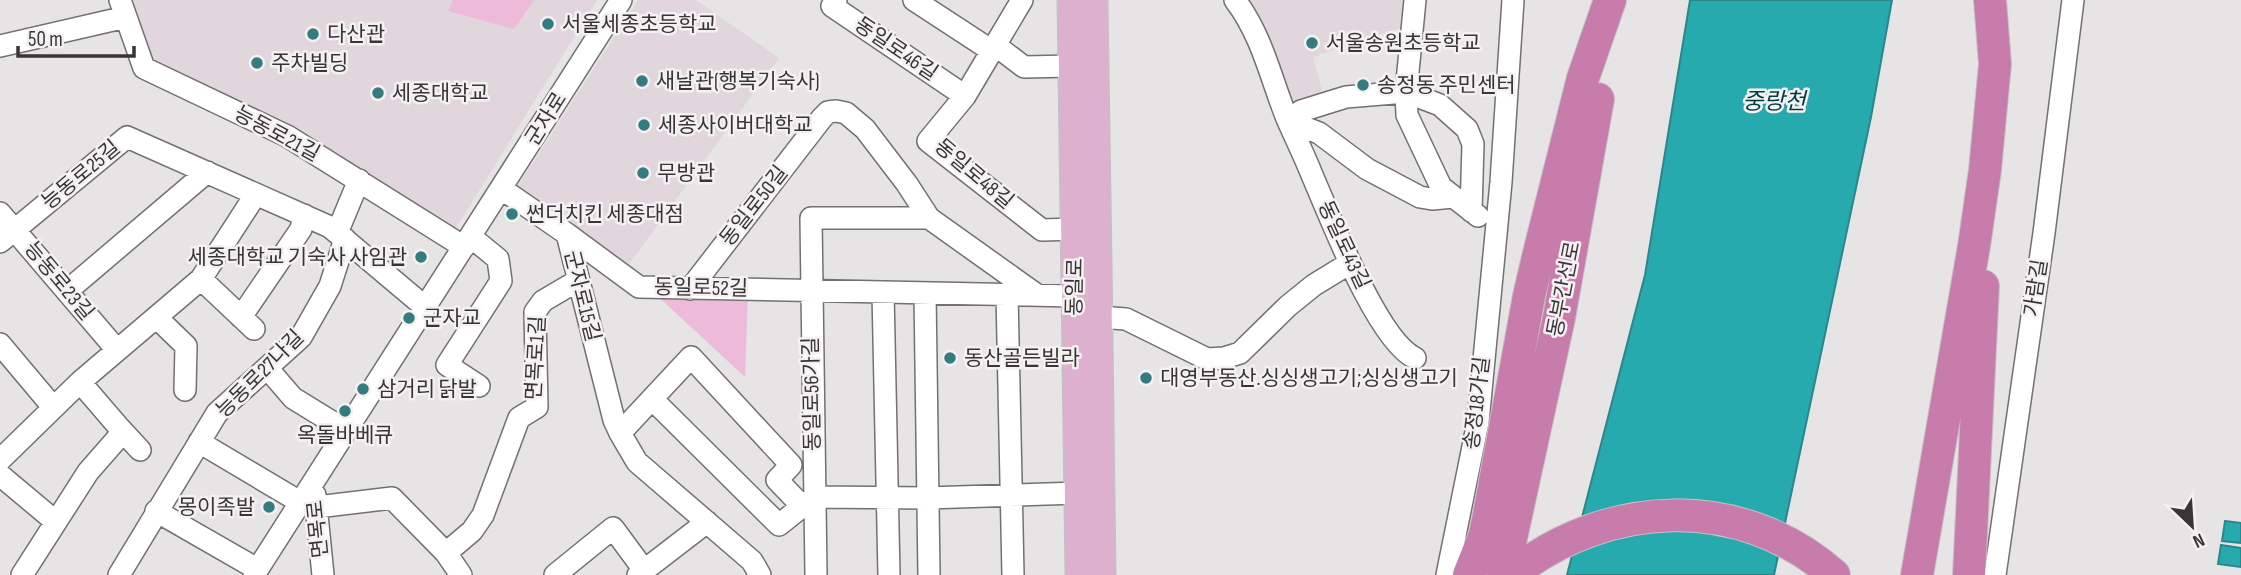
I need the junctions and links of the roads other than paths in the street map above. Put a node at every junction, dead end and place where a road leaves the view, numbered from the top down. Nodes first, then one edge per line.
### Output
1 (621, 0) edge
2 (836, 0) edge
3 (914, 0) edge
4 (1022, 0) edge
5 (1071, 0) edge
6 (1094, 0) edge
7 (1235, 0) edge
8 (1415, 0) edge
9 (1513, 0) edge
10 (1611, 0) edge
11 (1990, 0) edge
12 (2073, 0) edge
13 (123, 8) edge
14 (0, 46) edge
15 (993, 48) junction
16 (1072, 66) junction
17 (1406, 92) junction
18 (965, 96) junction
19 (1288, 121) junction
20 (1985, 170) junction
21 (206, 172) junction
22 (1072, 173) junction
23 (359, 180) junction
24 (502, 189) junction
25 (256, 194) junction
26 (1453, 197) junction
27 (1471, 211) junction
28 (0, 213) edge
29 (304, 215) junction
30 (929, 218) junction
31 (1099, 219) junction
32 (1074, 229) junction
33 (1496, 229) junction
34 (567, 234) junction
35 (8, 236) edge
36 (341, 236) junction
37 (468, 242) junction
38 (1350, 263) junction
39 (201, 279) junction
40 (577, 281) junction
41 (690, 289) junction
42 (810, 290) junction
43 (67, 291) junction
44 (883, 292) junction
45 (925, 293) junction
46 (1007, 295) junction
47 (1037, 295) junction
48 (1074, 296) junction
49 (425, 307) junction
50 (156, 317) junction
51 (1098, 317) junction
52 (0, 344) edge
53 (117, 350) junction
54 (1415, 358) dead end
55 (268, 369) junction
56 (80, 382) junction
57 (479, 386) dead end
58 (185, 390) dead end
59 (652, 399) junction
60 (53, 407) junction
61 (345, 430) junction
62 (123, 432) junction
63 (620, 433) junction
64 (199, 442) junction
65 (141, 450) dead end
66 (0, 460) edge
67 (0, 475) edge
68 (1078, 493) junction
69 (1011, 494) junction
70 (887, 498) junction
71 (928, 498) junction
72 (808, 501) junction
73 (308, 505) junction
74 (156, 511) junction
75 (56, 522) junction
76 (707, 522) junction
77 (446, 553) junction
78 (255, 572) edge
79 (641, 573) edge
80 (22, 575) edge
81 (119, 575) edge
82 (323, 575) edge
83 (461, 575) edge
84 (555, 575) edge
85 (760, 575) edge
86 (816, 575) edge
87 (889, 575) edge
88 (929, 575) edge
89 (1013, 575) edge
90 (1079, 575) edge
91 (1102, 575) edge
92 (1447, 575) edge
93 (1469, 575) edge
94 (1503, 575) edge
95 (1511, 575) edge
96 (1834, 575) edge
97 (1917, 575) edge
98 (1969, 575) edge
99 (1994, 575) edge

1 - 24 street, 군자로
2 - 18 street, 동일로46길
3 - 15 street
4 - 15 street
5 - 16 main road, 동일로
6 - 31 main road, 동일로
7 - 19 street, 동일로43길
8 - 17 street
9 - 33 street, 송정18가길
10 - 93 highway
10 - 94 highway, 동부간선로
11 - 20 highway
12 - 99 street, 가람길
13 - 14 street
13 - 23 street, 능동로21길
15 - 16 street
15 - 18 street, 동일로48길
16 - 22 main road, 동일로
17 - 19 street
17 - 26 street
17 - 27 street
18 - 32 street, 동일로48길
19 - 26 street
19 - 38 street, 동일로43길
20 - 97 highway
20 - 98 highway
21 - 25 street, 능동로25길
21 - 35 street, 능동로25길
21 - 43 street
22 - 31 main road
22 - 32 main road, 동일로
23 - 36 street, 능동로27나길
23 - 37 street, 능동로21길
24 - 34 street, 군자로15길
24 - 37 street, 군자로
25 - 29 street, 능동로25길
25 - 39 street
26 - 27 street
27 - 33 street
28 - 35 street, 능동로23길
29 - 36 street, 능동로25길
29 - 39 street
30 - 41 street, 동일로50길
30 - 42 street
30 - 47 street, 동일로50길
31 - 51 main road, 동일로
32 - 48 main road, 동일로
33 - 92 street, 송정18가길
34 - 40 street, 군자로15길
34 - 41 street, 동일로52길
35 - 43 street, 능동로23길
36 - 49 street, 능동로25길
36 - 55 street, 능동로27나길
37 - 49 street, 군자로
37 - 57 street
38 - 51 street, 동일로
38 - 54 street, 동일로43길
39 - 50 street
40 - 63 street, 군자로15길
40 - 77 street, 면목로1길
41 - 42 street, 동일로52길
42 - 44 street, 동일로52길
42 - 72 street, 동일로56가길
43 - 53 street, 능동로23길
44 - 45 street, 동일로52길
44 - 70 street
45 - 46 street, 동일로52길
45 - 71 street
46 - 47 street, 동일로52길
46 - 69 street
47 - 48 street, 동일로52길
48 - 51 street
48 - 68 main road, 동일로
49 - 61 street, 군자로
50 - 53 street
50 - 58 street
51 - 91 main road, 동일로
52 - 60 street
53 - 56 street
55 - 61 street
55 - 64 street, 능동로27나길
56 - 60 street
56 - 62 street
59 - 63 street
59 - 72 street
59 - 72 street, 동일로56가길
60 - 66 street
61 - 73 street, 군자로
62 - 65 street
62 - 75 street
63 - 76 street, 군자로15길
64 - 73 street
64 - 74 street, 능동로27나길
67 - 75 street
68 - 69 street
68 - 90 main road, 동일로
69 - 71 street
69 - 89 street
70 - 71 street
70 - 72 street
70 - 87 street
71 - 88 street
72 - 86 street, 동일로56가길
73 - 77 street
73 - 78 street, 군자로
73 - 82 street, 면목로
74 - 78 street, 군자로
74 - 81 street, 능동로27나길
75 - 80 street
76 - 79 street
76 - 85 street, 군자로15길
77 - 83 street
79 - 84 street
95 - 96 highway

